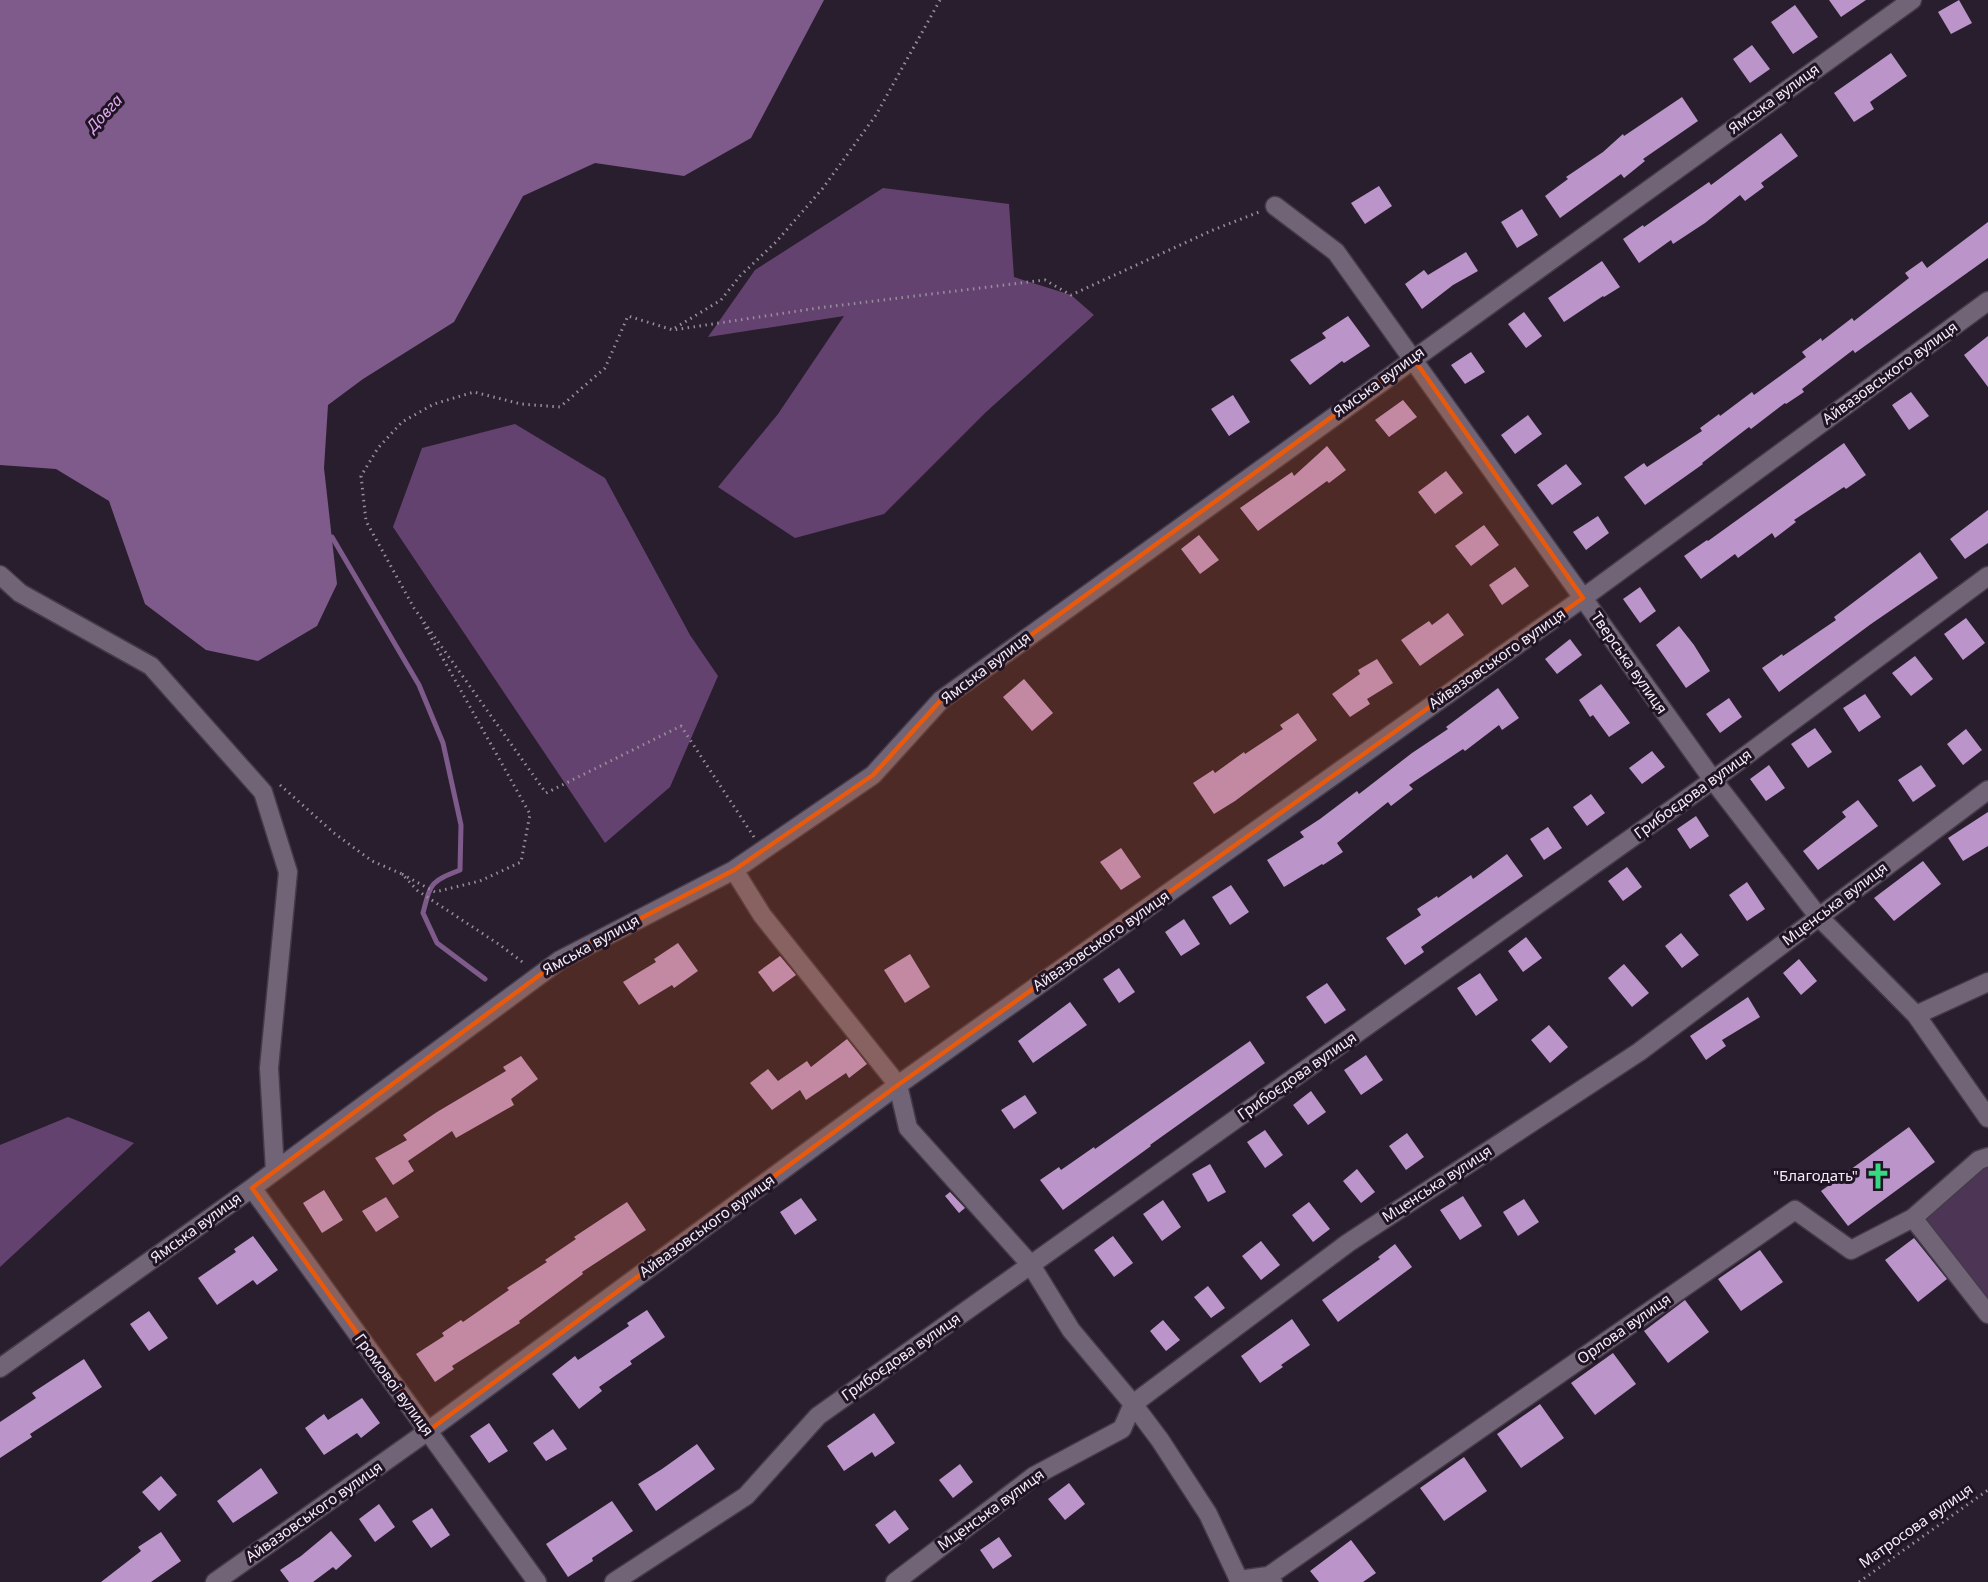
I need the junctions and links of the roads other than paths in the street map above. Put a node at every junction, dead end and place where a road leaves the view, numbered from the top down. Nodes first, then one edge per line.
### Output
1 (1912, 0) edge
2 (1275, 206) road end
3 (1988, 301) edge
4 (1413, 358) junction
5 (0, 575) edge
6 (1988, 576) edge
7 (1583, 597) junction
8 (1713, 780) junction
9 (1988, 790) edge
10 (734, 870) junction
11 (1818, 916) junction
12 (1988, 982) edge
13 (1916, 1015) junction
14 (898, 1085) junction
15 (1988, 1118) edge
16 (1988, 1157) edge
17 (275, 1171) junction
18 (252, 1188) junction
19 (1913, 1218) junction
20 (1031, 1265) junction
21 (1988, 1314) edge
22 (0, 1368) edge
23 (1133, 1404) junction
24 (428, 1431) junction
25 (1267, 1580) edge
26 (215, 1582) edge
27 (537, 1582) edge
28 (614, 1582) edge
29 (895, 1582) edge

1 - 4 street, Ямська вулиця
2 - 4 street, Тверська вулиця
3 - 7 street, Айвазовського вулиця
4 - 7 street, Тверська вулиця
4 - 10 street, Ямська вулиця
5 - 17 street
6 - 8 street, Грибоєдова вулиця
7 - 8 street, Тверська вулиця
7 - 14 street, Айвазовського вулиця
8 - 11 street, Тверська вулиця
8 - 20 street, Грибоєдова вулиця
9 - 11 street, Мценська вулиця
10 - 14 street
10 - 17 street, Ямська вулиця
11 - 13 street, Тверська вулиця
11 - 23 street, Мценська вулиця
12 - 13 street
13 - 15 street, Тверська вулиця
14 - 20 street
14 - 24 street, Айвазовського вулиця
16 - 19 street, Орлова вулиця
17 - 18 street, Ямська вулиця
18 - 22 street, Ямська вулиця
18 - 24 street, Громової вулиця
19 - 21 street
19 - 25 street, Орлова вулиця
20 - 23 street
20 - 28 street, Грибоєдова вулиця
23 - 25 street
23 - 29 street, Мценська вулиця
24 - 26 street, Айвазовського вулиця
24 - 27 street, Громової вулиця

